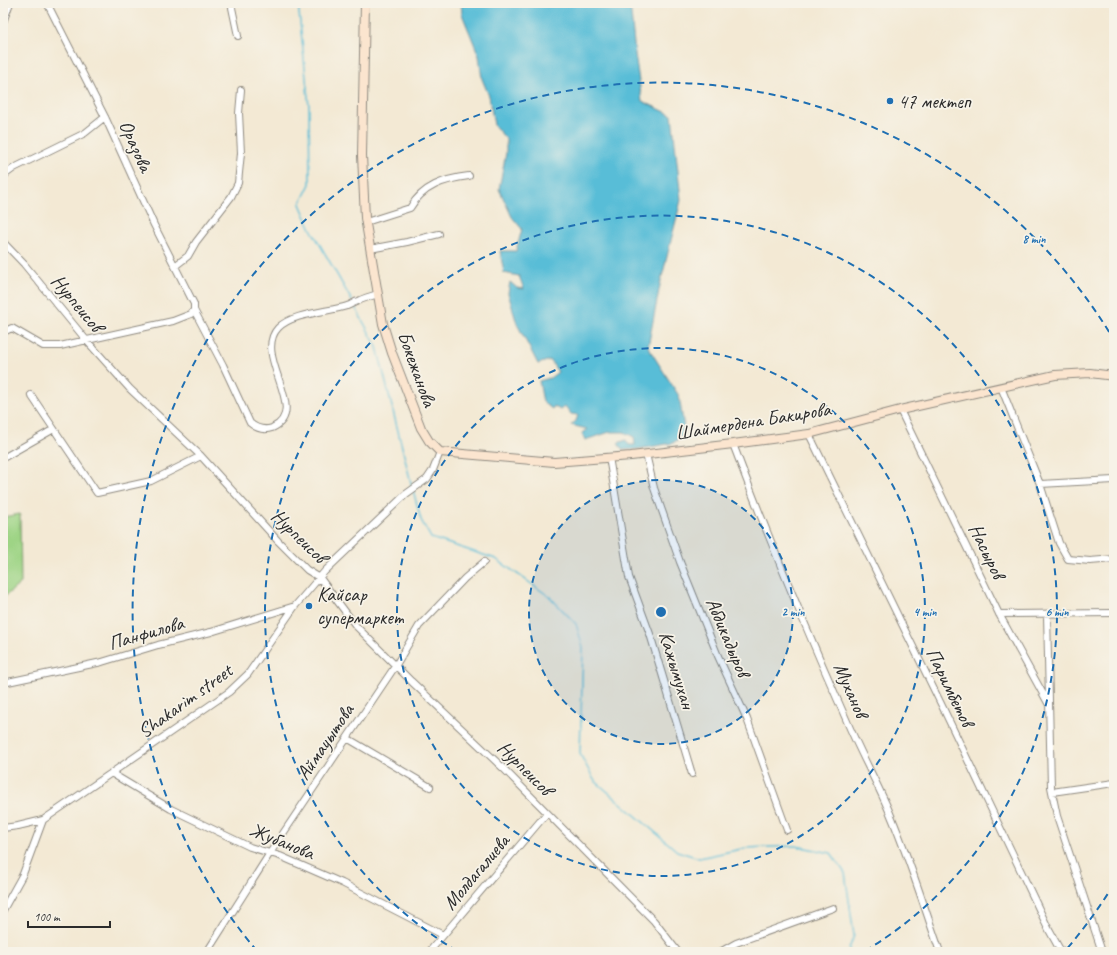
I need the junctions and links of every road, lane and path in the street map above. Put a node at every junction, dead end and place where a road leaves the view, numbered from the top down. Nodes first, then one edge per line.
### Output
1 (10, 3) edge
2 (47, 3) edge
3 (231, 3) edge
4 (365, 3) edge
5 (3, 22) edge
6 (238, 36) dead end
7 (241, 90) dead end
8 (105, 117) junction
9 (3, 176) edge
10 (469, 176) dead end
11 (366, 222) junction
12 (439, 234) dead end
13 (3, 242) edge
14 (370, 249) junction
15 (175, 266) junction
16 (378, 294) junction
17 (194, 307) junction
18 (3, 332) edge
19 (87, 341) junction
20 (1114, 376) edge
21 (1001, 387) junction
22 (31, 395) dead end
23 (900, 410) junction
24 (54, 429) junction
25 (809, 434) junction
26 (733, 444) junction
27 (440, 452) junction
28 (646, 454) junction
29 (201, 456) junction
30 (609, 457) junction
31 (3, 458) edge
32 (1114, 480) edge
33 (1040, 484) junction
34 (1114, 560) edge
35 (484, 562) dead end
36 (320, 578) junction
37 (295, 606) junction
38 (1114, 613) edge
39 (999, 614) junction
40 (1047, 614) junction
41 (396, 665) junction
42 (3, 683) edge
43 (1049, 704) junction
44 (347, 738) junction
45 (111, 773) junction
46 (692, 774) dead end
47 (1114, 783) edge
48 (430, 787) dead end
49 (1052, 792) junction
50 (548, 813) junction
51 (44, 820) junction
52 (3, 828) edge
53 (787, 830) dead end
54 (270, 853) junction
55 (832, 908) dead end
56 (3, 910) edge
57 (443, 935) junction
58 (3, 949) edge
59 (939, 949) dead end
60 (8, 952) edge
61 (207, 952) edge
62 (429, 952) edge
63 (678, 952) edge
64 (720, 952) edge
65 (1064, 952) edge
66 (1102, 952) edge

1 - 5 street
2 - 8 street, Оразова
3 - 6 street
4 - 11 street, Бокежанова
7 - 15 street
8 - 9 street
8 - 15 street, Оразова
10 - 11 street
11 - 14 street, Бокежанова
12 - 14 street
13 - 19 street, Нурпеисов
14 - 16 street, Бокежанова
15 - 17 street, Оразова
16 - 17 street, Оразова
16 - 27 street, Бокежанова
17 - 19 street
18 - 19 street
19 - 29 street, Нурпеисов
20 - 21 street, Шаймердена Бакирова
21 - 23 street, Шаймердена Бакирова
21 - 33 street
22 - 24 street
23 - 25 street, Шаймердена Бакирова
23 - 39 street, Насыров
24 - 29 street
24 - 31 street
25 - 26 street, Шаймердена Бакирова
25 - 65 street, Паримбетов
26 - 28 street, Шаймердена Бакирова
26 - 59 street, Муханов
27 - 30 street, Шаймердена Бакирова
27 - 36 street, Shakarim street
28 - 30 street, Шаймердена Бакирова
28 - 53 street, Абдикадыров
29 - 36 street, Нурпеисов
30 - 46 street, Кажымухан
32 - 33 street
33 - 34 street
35 - 41 street, Аймауытова
36 - 37 street, Shakarim street
36 - 41 street, Нурпеисов
37 - 42 street, Панфилова
37 - 45 street, Shakarim street
38 - 40 street
39 - 40 street
39 - 43 street, Насыров
40 - 43 street
41 - 44 street, Аймауытова
41 - 50 street, Нурпеисов
43 - 49 street
44 - 48 street
44 - 54 street, Аймауытова
45 - 51 street, Shakarim street
45 - 54 street, Жубанова
47 - 49 street
49 - 66 street
50 - 57 street, Молдагалиева
50 - 63 street, Нурпеисов
51 - 52 street, Shakarim street
51 - 56 street
54 - 57 street, Жубанова
54 - 61 street, Аймауытова
55 - 64 street
57 - 62 street, Молдагалиева
58 - 60 street

